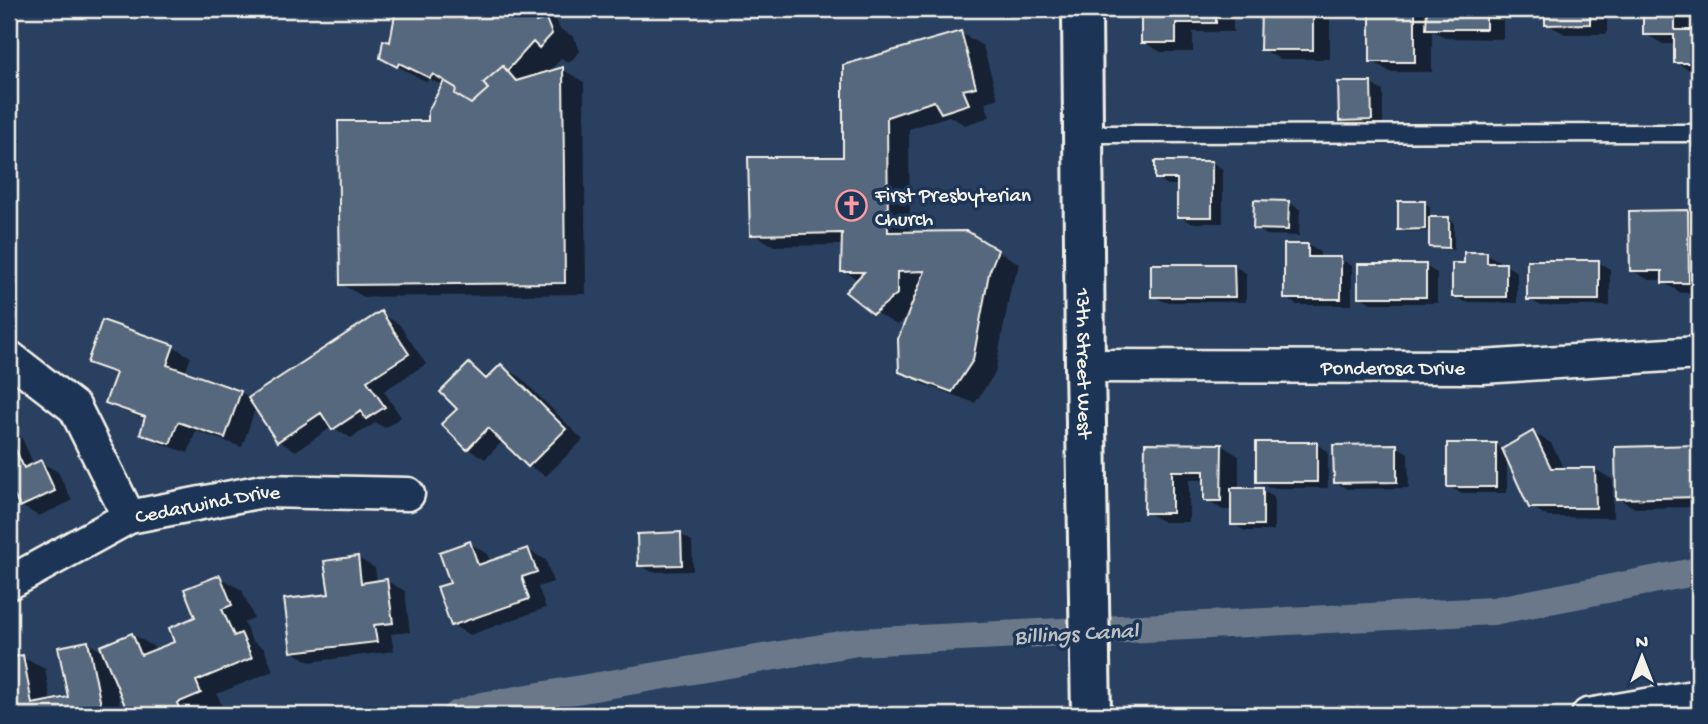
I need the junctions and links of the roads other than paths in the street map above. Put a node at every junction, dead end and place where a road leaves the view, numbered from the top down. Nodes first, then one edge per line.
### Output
1 (1082, 9) edge
2 (1699, 133) edge
3 (1082, 134) junction
4 (1699, 353) edge
5 (9, 357) edge
6 (1085, 366) junction
7 (408, 494) dead end
8 (129, 517) junction
9 (9, 583) edge
10 (1699, 696) edge
11 (1091, 715) edge
12 (1588, 715) edge

1 - 3 street, 13th Street West
2 - 3 lane
3 - 6 street, 13th Street West
4 - 6 street, Ponderosa Drive
5 - 8 street, Cedarwind Drive
6 - 11 street, 13th Street West
7 - 8 street, Cedarwind Drive
8 - 9 street
10 - 12 street

